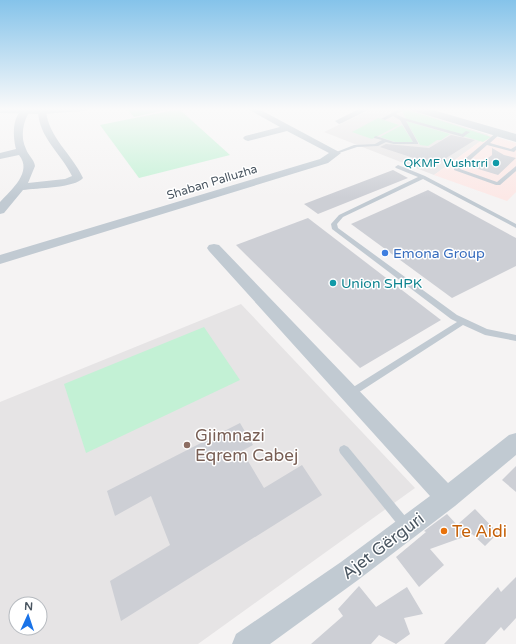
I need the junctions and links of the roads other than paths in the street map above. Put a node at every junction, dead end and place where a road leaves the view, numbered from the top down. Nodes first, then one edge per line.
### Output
1 (19, 138) edge
2 (50, 138) edge
3 (308, 138) edge
4 (380, 138) edge
5 (413, 138) edge
6 (494, 138) edge
7 (386, 140) junction
8 (487, 144) junction
9 (516, 147) edge
10 (22, 151) junction
11 (336, 153) junction
12 (0, 156) edge
13 (398, 167) dead end
14 (516, 168) edge
15 (423, 178) junction
16 (17, 191) junction
17 (0, 198) edge
18 (0, 210) edge
19 (516, 226) edge
20 (214, 248) dead end
21 (0, 260) edge
22 (462, 322) junction
23 (516, 338) edge
24 (350, 394) junction
25 (516, 442) edge
26 (344, 450) dead end
27 (447, 498) junction
28 (408, 528) junction
29 (246, 644) edge

1 - 10 street
2 - 16 street
3 - 11 street
4 - 7 lane
5 - 7 lane
6 - 8 lane
7 - 11 lane
8 - 9 lane
8 - 14 lane
10 - 12 street
10 - 16 street
11 - 21 street, Shaban Palluzha
13 - 15 lane
15 - 19 lane
15 - 22 lane
16 - 17 street
16 - 18 street
20 - 24 street
22 - 23 lane
22 - 24 lane
24 - 27 street
25 - 27 street, Ajet Gërguri
26 - 28 lane
27 - 28 street, Ajet Gërguri
28 - 29 street, Ajet Gërguri

